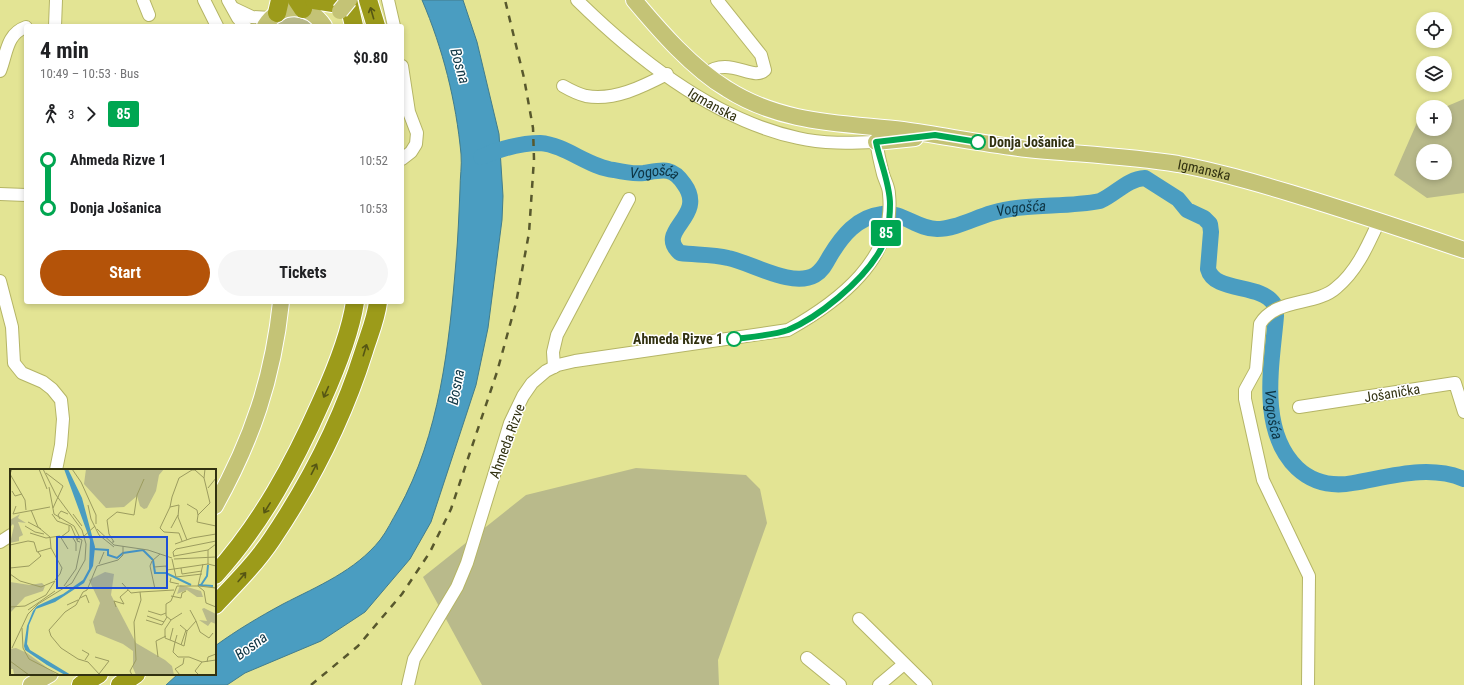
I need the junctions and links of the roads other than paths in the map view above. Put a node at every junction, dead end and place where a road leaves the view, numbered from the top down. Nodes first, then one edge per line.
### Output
1 (56, 0) edge
2 (143, 0) edge
3 (204, 0) edge
4 (368, 0) edge
5 (388, 0) edge
6 (577, 0) edge
7 (634, 0) edge
8 (717, 0) edge
9 (341, 3) edge
10 (230, 4) edge
11 (306, 5) edge
12 (273, 14) edge
13 (149, 15) dead end
14 (55, 24) edge
15 (216, 24) edge
16 (243, 24) edge
17 (323, 24) edge
18 (333, 24) edge
19 (353, 24) edge
20 (375, 24) edge
21 (394, 24) edge
22 (24, 28) edge
23 (0, 71) edge
24 (666, 74) junction
25 (705, 74) junction
26 (404, 79) edge
27 (563, 86) dead end
28 (877, 135) junction
29 (404, 158) edge
30 (0, 194) edge
31 (24, 195) edge
32 (629, 199) dead end
33 (1379, 221) junction
34 (1464, 250) edge
35 (0, 281) edge
36 (281, 304) edge
37 (355, 304) edge
38 (377, 304) edge
39 (554, 367) junction
40 (1459, 382) edge
41 (1299, 407) dead end
42 (1464, 412) edge
43 (56, 469) edge
44 (216, 504) edge
45 (10, 536) edge
46 (0, 542) edge
47 (216, 574) edge
48 (216, 604) edge
49 (859, 619) dead end
50 (807, 658) dead end
51 (904, 664) junction
52 (48, 675) edge
53 (97, 675) edge
54 (135, 675) edge
55 (31, 685) edge
56 (81, 685) edge
57 (120, 685) edge
58 (408, 685) edge
59 (840, 685) edge
60 (879, 685) edge
61 (926, 685) edge
62 (1308, 685) edge

1 - 14 street
2 - 13 street
3 - 15 street
20 -> 4 highway
5 - 21 street
6 - 24 street, Igmanska
7 - 25 main road, Igmanska
8 - 25 street
9 - 11 highway
9 - 18 main road
9 - 19 highway
10 - 12 street
10 - 16 street
11 - 12 main road
11 - 17 main road
22 - 23 street
24 - 27 street
24 - 28 street, Igmanska
25 - 28 main road, Igmanska
26 - 29 street
28 - 33 main road, Igmanska
28 - 39 street, Ahmeda Rizve
30 - 31 street
32 - 39 street
33 - 34 main road, Igmanska
33 - 62 street
35 - 43 street
36 - 44 main road
37 -> 47 highway
48 -> 38 highway
39 - 58 street, Ahmeda Rizve
40 - 41 street, Jošanička
40 - 42 street, Jošanička
45 - 46 street
49 - 51 street
50 - 59 street
51 - 60 street
51 - 61 street
52 - 55 main road
53 - 56 highway
54 - 57 highway

